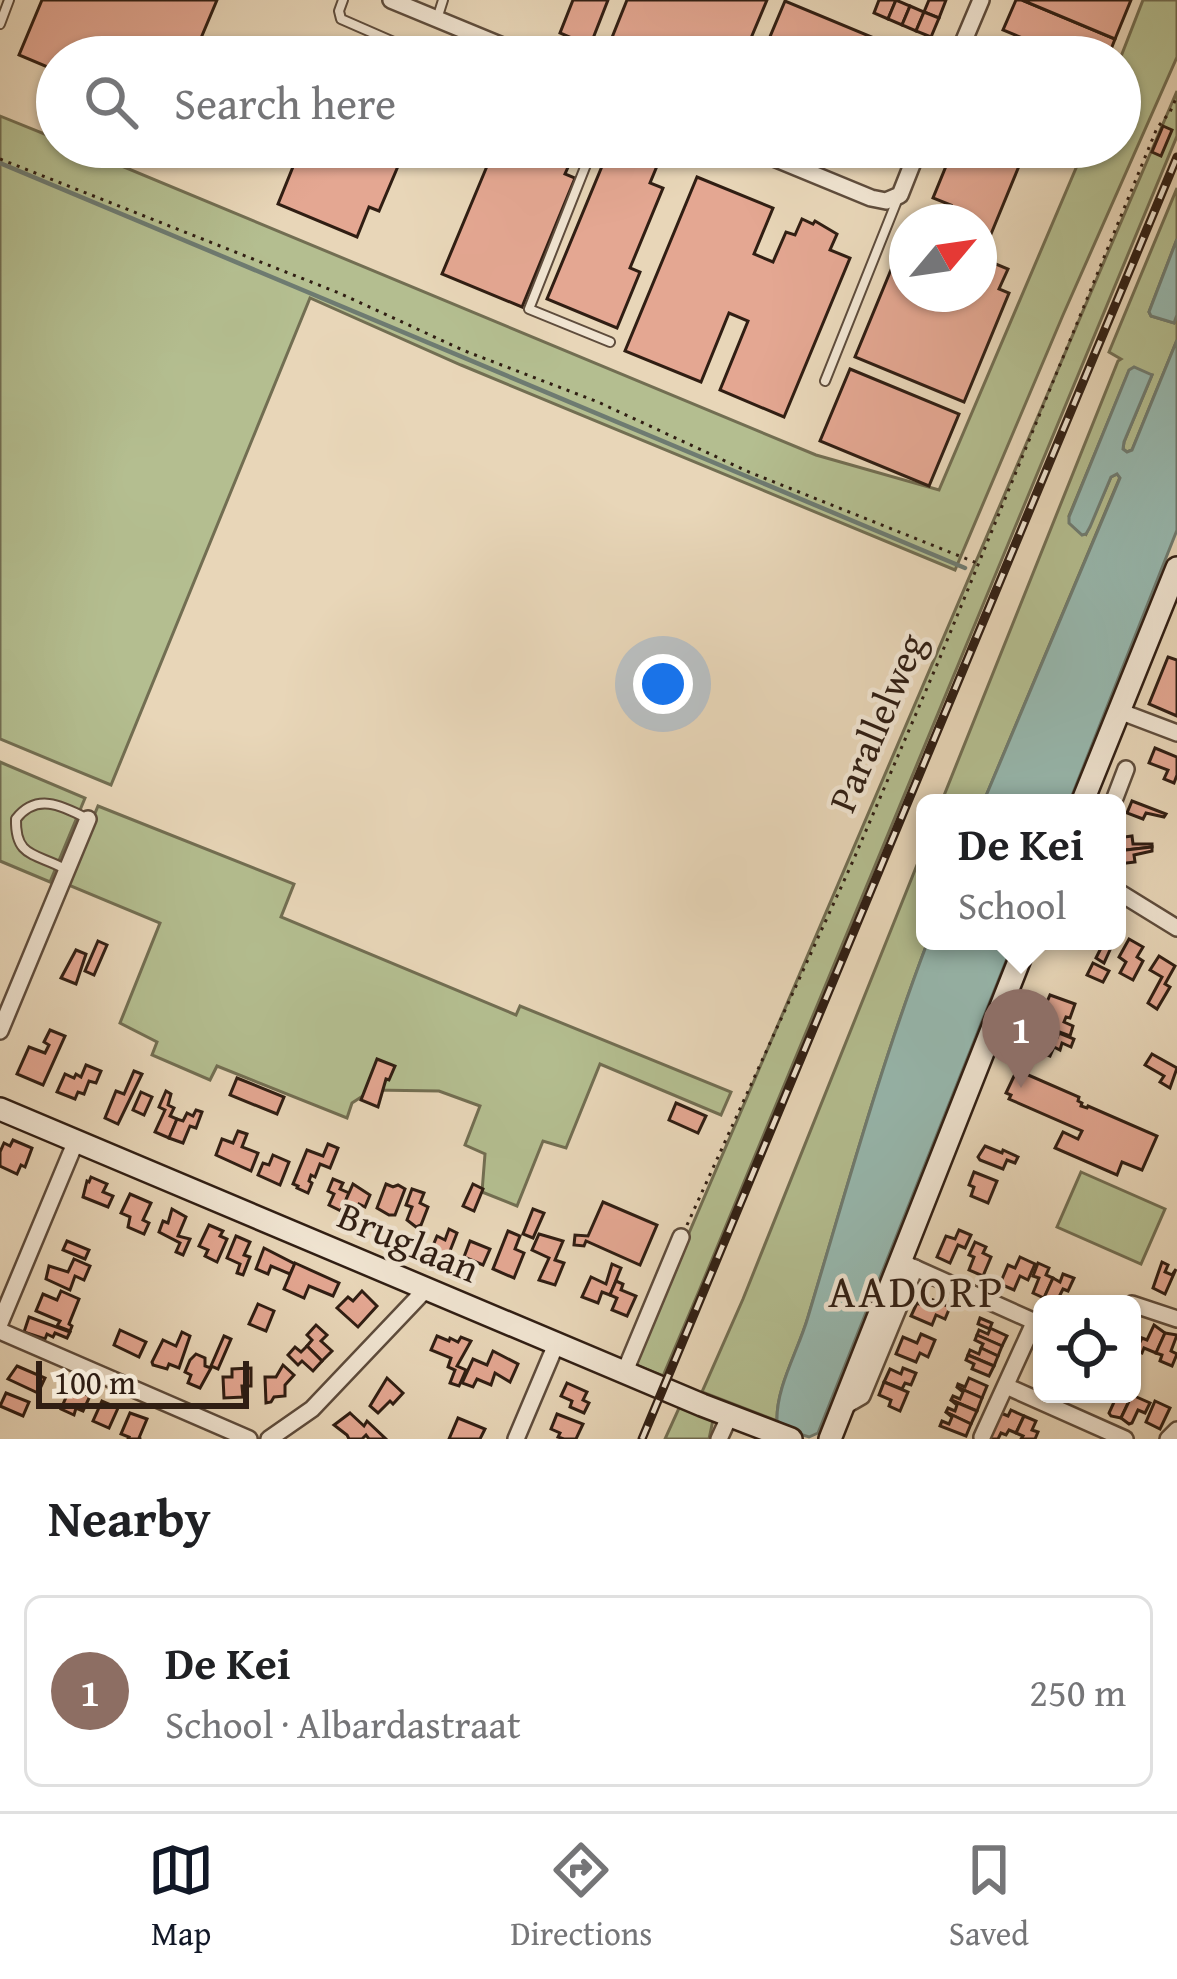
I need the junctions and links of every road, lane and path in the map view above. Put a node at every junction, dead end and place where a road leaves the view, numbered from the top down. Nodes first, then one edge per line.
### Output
1 (9, 0) edge
2 (343, 0) edge
3 (391, 0) edge
4 (442, 0) edge
5 (981, 0) edge
6 (436, 19) junction
7 (0, 24) edge
8 (470, 32) junction
9 (379, 36) edge
10 (468, 36) edge
11 (479, 36) edge
12 (966, 36) edge
13 (1177, 96) edge
14 (0, 159) edge
15 (1141, 167) edge
16 (585, 168) edge
17 (798, 168) edge
18 (911, 168) edge
19 (1141, 168) edge
20 (899, 195) junction
21 (610, 342) dead end
22 (825, 381) dead end
23 (978, 563) junction
24 (1177, 568) edge
25 (1119, 711) junction
26 (1177, 734) edge
27 (1126, 769) dead end
28 (1086, 794) edge
29 (1116, 794) edge
30 (88, 819) joint
31 (67, 870) junction
32 (1126, 897) edge
33 (1177, 928) edge
34 (1024, 950) edge
35 (0, 1031) edge
36 (0, 1109) edge
37 (76, 1141) junction
38 (681, 1237) joint
39 (907, 1264) junction
40 (427, 1288) junction
41 (1141, 1307) edge
42 (1177, 1319) edge
43 (1033, 1322) edge
44 (0, 1327) edge
45 (1033, 1334) edge
46 (557, 1342) junction
47 (626, 1371) junction
48 (1006, 1386) junction
49 (730, 1415) junction
50 (1177, 1430) edge
51 (784, 1437) edge
52 (982, 1437) edge
53 (249, 1439) edge
54 (269, 1439) edge
55 (516, 1439) edge
56 (719, 1439) edge
57 (830, 1439) edge
58 (1125, 1439) edge
59 (1168, 1439) edge

1 - 7 lane
2 - 9 lane
3 - 6 street
4 - 6 lane
5 - 12 street
6 - 8 street
8 - 10 lane
8 - 11 street
13 - 15 path, Parallelweg
14 - 23 path
16 - 21 lane
17 - 20 street
18 - 20 street
19 - 23 path, Parallelweg
20 - 22 lane
23 - 38 path, Parallelweg
24 - 25 street
25 - 26 street
25 - 28 street
27 - 29 street
30 - 31 street
30 - 31 lane
31 - 35 street
32 - 33 street
34 - 39 street
36 - 37 street, Bruglaan
37 - 40 street, Bruglaan
37 - 44 street
38 - 47 street
39 - 43 street
39 - 57 street
40 - 46 street, Bruglaan
40 - 54 street
41 - 42 street
44 - 53 street
45 - 48 street
46 - 47 street, Bruglaan
46 - 55 street
47 - 49 street, Bruglaan
48 - 52 street
48 - 58 street
49 - 51 street, Bruglaan
49 - 56 street
50 - 59 street

